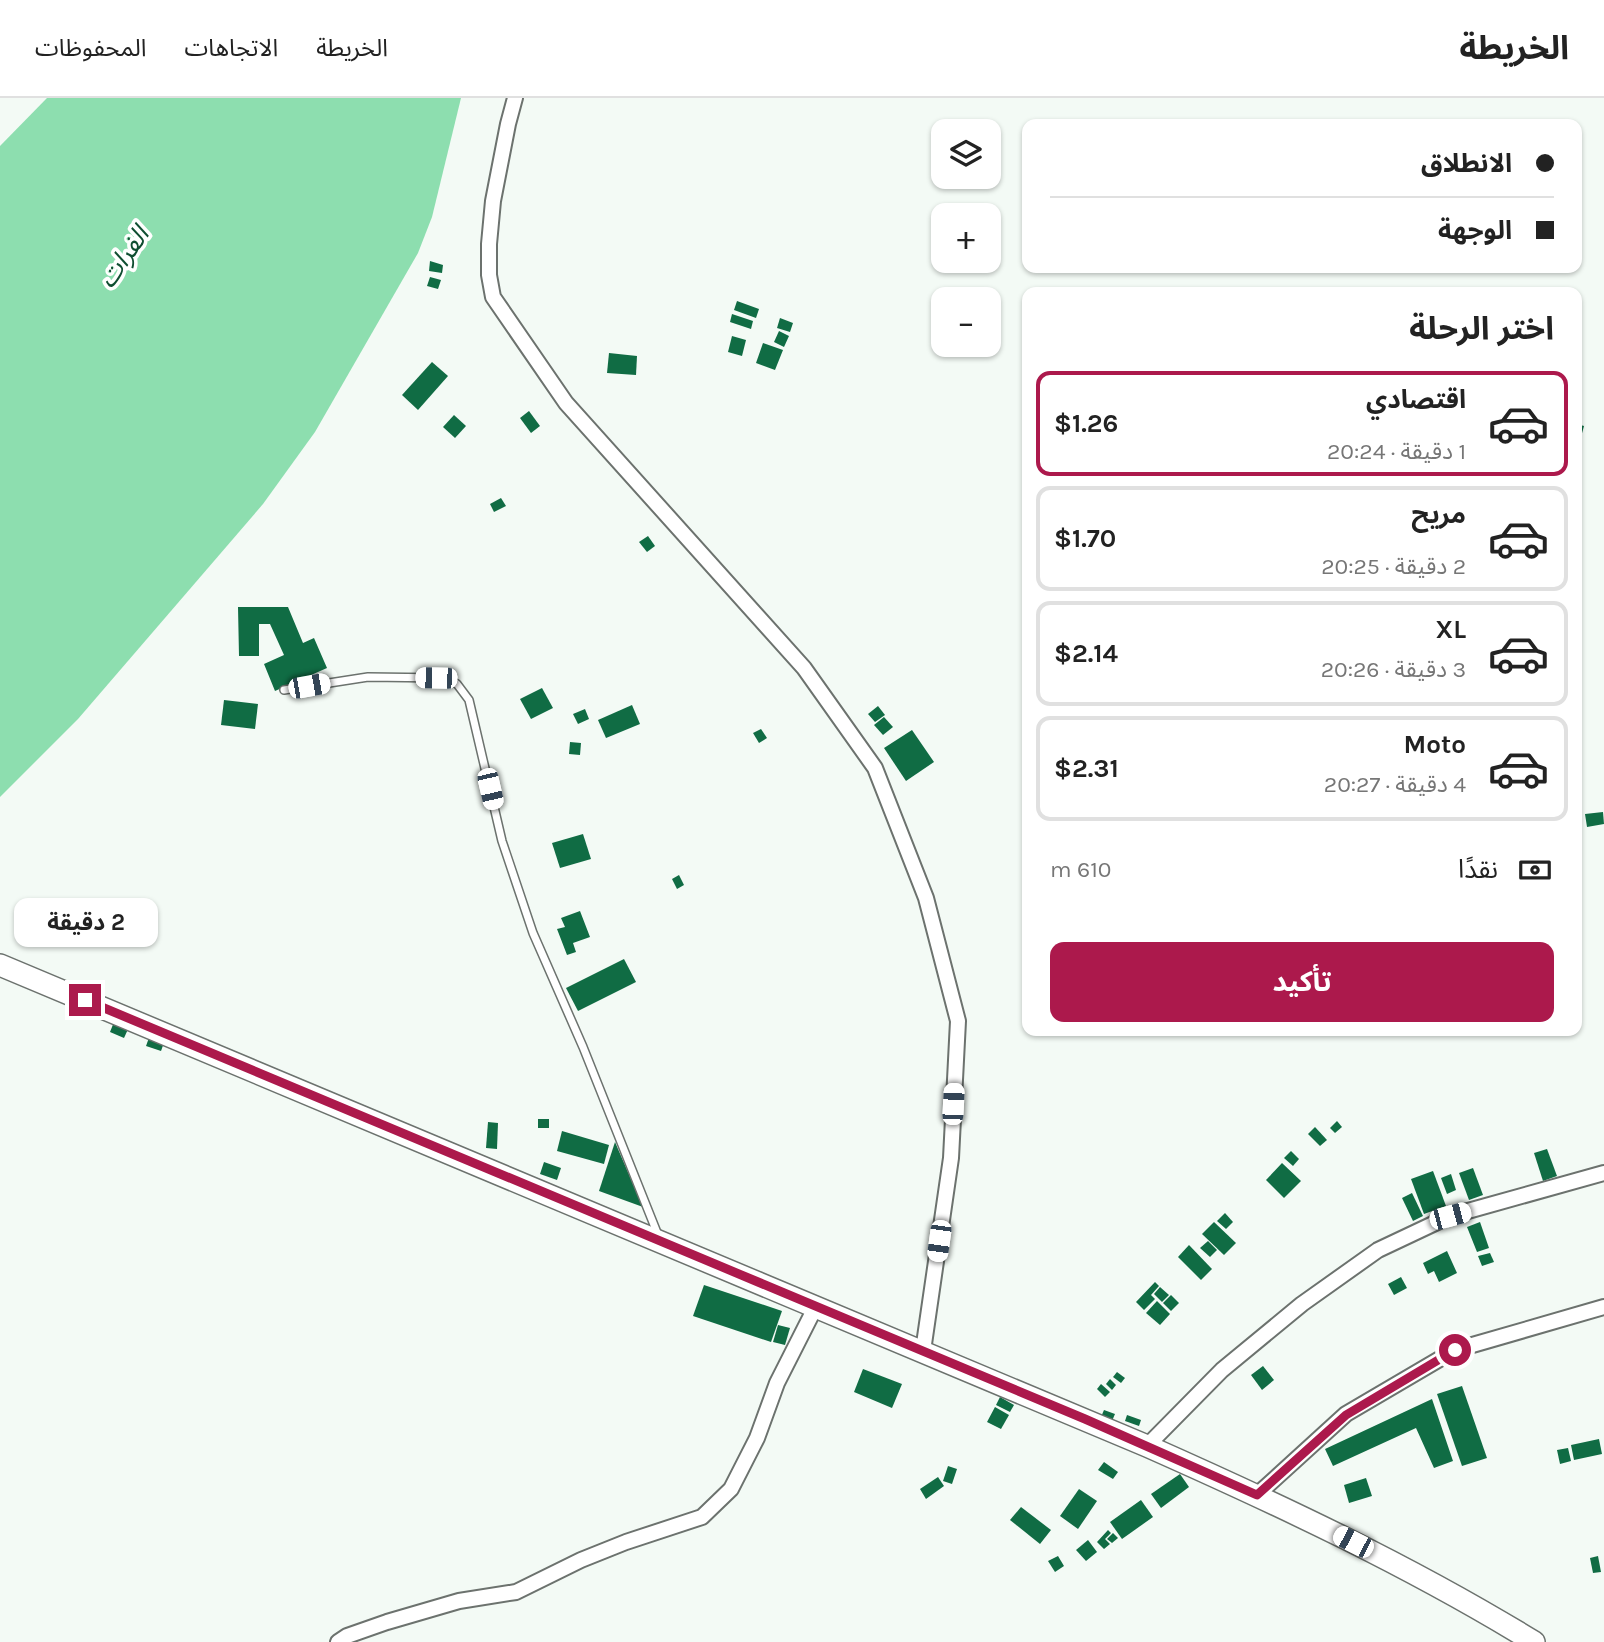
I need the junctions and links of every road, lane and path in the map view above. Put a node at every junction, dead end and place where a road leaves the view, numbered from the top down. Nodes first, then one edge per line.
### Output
1 (515, 98) edge
2 (285, 690) dead end
3 (0, 965) edge
4 (1604, 1173) edge
5 (661, 1242) junction
6 (816, 1306) junction
7 (1604, 1307) edge
8 (923, 1351) junction
9 (1147, 1446) junction
10 (1257, 1495) junction
11 (338, 1642) edge
12 (1534, 1642) edge

1 - 8 street
2 - 5 lane
3 - 5 main road
4 - 9 street
5 - 6 main road
6 - 8 main road
6 - 11 street
7 - 10 street
8 - 9 main road
9 - 10 main road
10 - 12 main road

